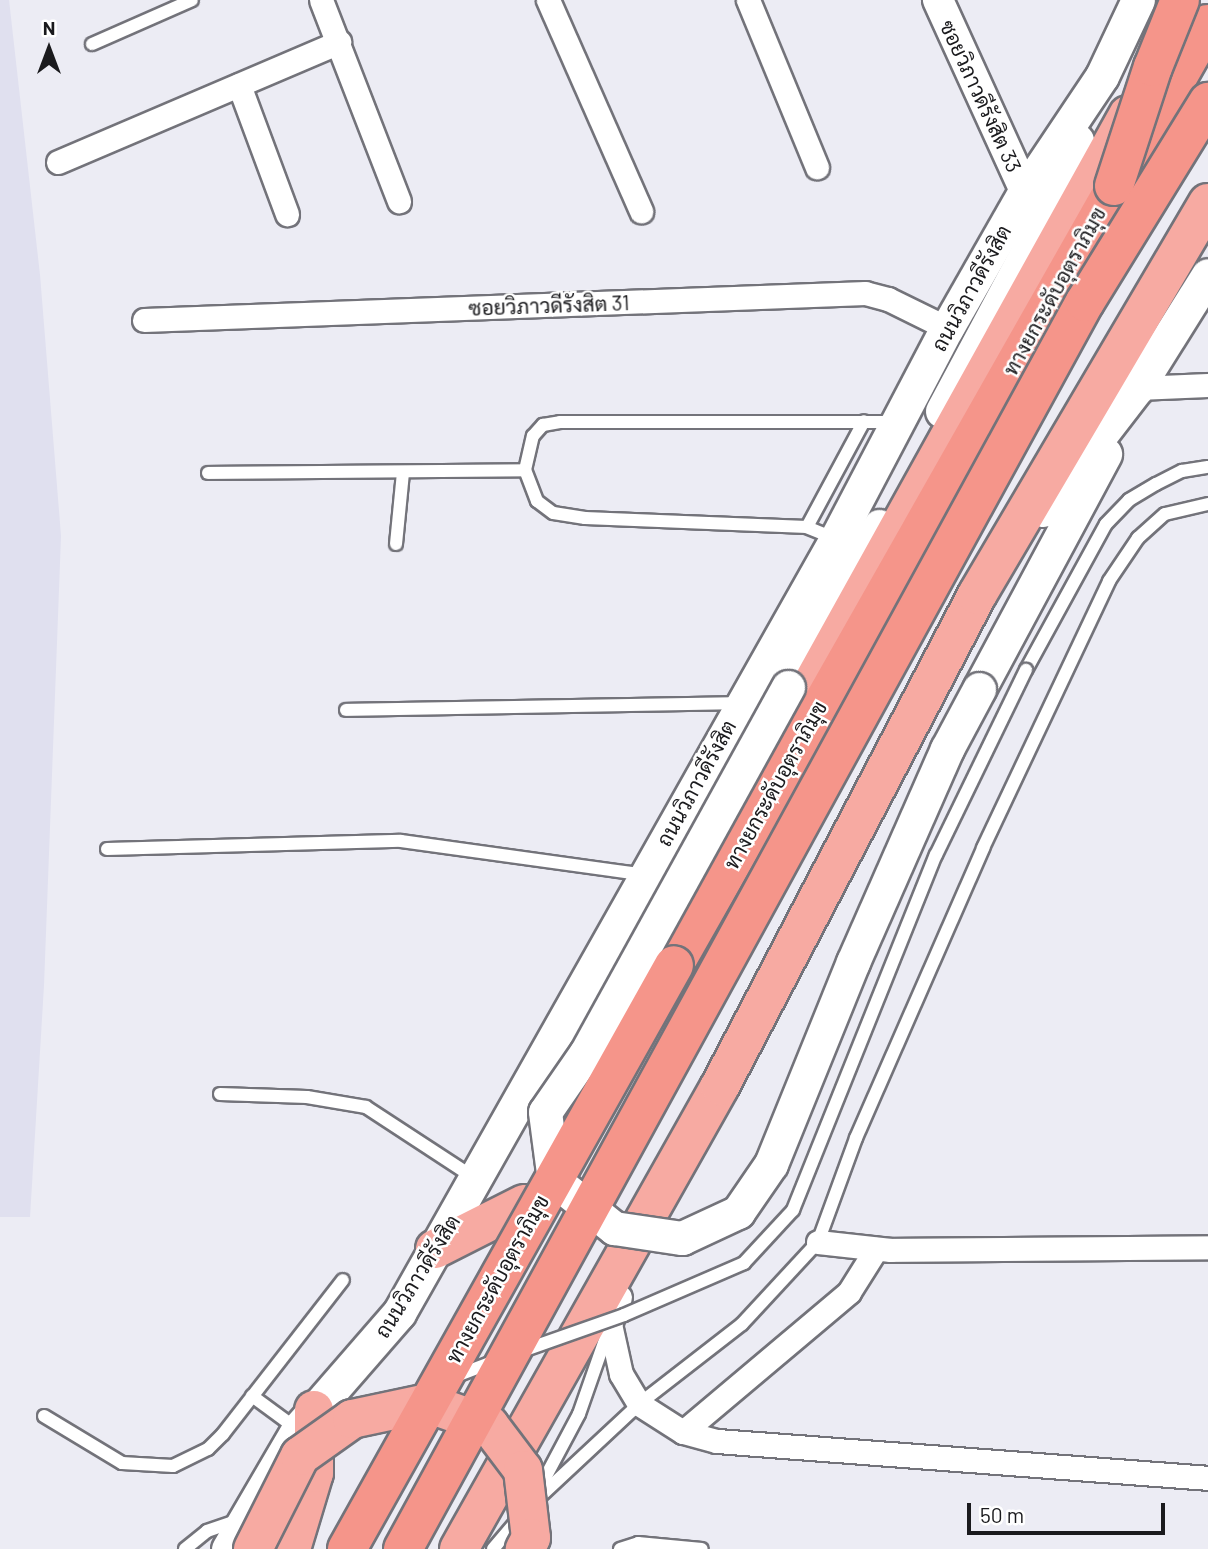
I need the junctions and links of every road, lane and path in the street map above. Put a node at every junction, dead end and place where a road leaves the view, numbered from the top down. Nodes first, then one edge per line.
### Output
1 (192, 0) edge
2 (321, 0) edge
3 (548, 0) edge
4 (748, 0) edge
5 (938, 0) edge
6 (1138, 0) edge
7 (1180, 0) edge
8 (1193, 0) edge
9 (1208, 24) edge
10 (340, 42) junction
11 (92, 44) dead end
12 (1102, 76) junction
13 (239, 85) junction
14 (1208, 102) edge
15 (58, 162) dead end
16 (817, 167) dead end
17 (1114, 186) junction
18 (1025, 191) junction
19 (400, 201) dead end
20 (1208, 203) edge
21 (641, 211) dead end
22 (287, 214) dead end
23 (1037, 234) junction
24 (1208, 275) edge
25 (144, 320) dead end
26 (947, 328) junction
27 (1208, 385) edge
28 (1129, 399) junction
29 (864, 421) junction
30 (899, 422) junction
31 (1208, 467) edge
32 (525, 470) junction
33 (208, 473) dead end
34 (403, 473) junction
35 (1208, 504) edge
36 (822, 533) junction
37 (397, 544) dead end
38 (977, 595) junction
39 (740, 703) junction
40 (346, 710) dead end
41 (107, 849) dead end
42 (646, 875) junction
43 (720, 1086) junction
44 (220, 1094) dead end
45 (476, 1179) junction
46 (524, 1204) junction
47 (818, 1242) junction
48 (1208, 1247) edge
49 (876, 1248) junction
50 (435, 1249) junction
51 (343, 1280) dead end
52 (610, 1324) junction
53 (252, 1395) junction
54 (639, 1404) junction
55 (44, 1416) dead end
56 (352, 1419) junction
57 (306, 1420) junction
58 (683, 1432) junction
59 (1208, 1478) edge
60 (531, 1505) junction
61 (248, 1534) edge
62 (185, 1549) edge
63 (228, 1549) edge
64 (291, 1549) edge
65 (332, 1549) edge
66 (347, 1549) edge
67 (404, 1549) edge
68 (459, 1549) edge
69 (494, 1549) edge
70 (525, 1549) edge
71 (620, 1549) edge
72 (702, 1549) edge

1 - 11 lane
2 - 10 street
3 - 21 street
4 - 16 street
5 - 18 street, ซอยวิภาวดีรังสิต 33
6 - 12 main road, ถนนวิภาวดีรังสิต
7 - 17 highway, bridge
8 - 46 highway
9 - 17 highway, ทางยกระดับอุตราภิมุข, bridge
10 - 13 street
10 - 19 street
12 - 18 main road, ถนนวิภาวดีรังสิต
12 - 23 main road
13 - 15 street
13 - 22 street
14 - 67 highway, ทางยกระดับอุตราภิมุข, bridge
17 - 66 highway, ทางยกระดับอุตราภิมุข, bridge
18 - 23 main road
18 - 26 main road, ถนนวิภาวดีรังสิต
20 - 38 highway
23 - 28 main road, bridge
24 - 28 main road
25 - 26 street, ซอยวิภาวดีรังสิต 31
26 - 30 main road, ถนนวิภาวดีรังสิต
27 - 28 street
28 - 38 main road
29 - 30 lane
29 - 32 lane
29 - 36 lane
30 - 36 main road, ถนนวิภาวดีรังสิต
31 - 56 lane, bridge
32 - 34 lane
32 - 36 lane
33 - 34 lane
34 - 37 lane
35 - 47 lane
36 - 39 main road, ถนนวิภาวดีรังสิต
38 - 43 highway
39 - 40 lane
39 - 42 main road, ถนนวิภาวดีรังสิต
41 - 42 lane
42 - 45 main road, ถนนวิภาวดีรังสิต
43 - 52 street
43 - 68 highway
44 - 45 lane
45 - 50 main road, ถนนวิภาวดีรังสิต
46 - 50 highway
46 - 65 highway
47 - 49 street
47 - 54 lane
48 - 49 street
49 - 58 street
50 - 57 main road, ถนนวิภาวดีรังสิต
51 - 53 lane
52 - 54 street
52 - 60 lane
53 - 55 lane
53 - 57 lane
54 - 58 street
54 - 60 lane
56 - 61 highway, bridge
56 - 70 highway, bridge
57 - 61 main road, ถนนวิภาวดีรังสิต
57 - 64 highway
58 - 59 street
60 - 69 lane
61 - 62 lane
61 - 63 main road, ถนนวิภาวดีรังสิต
71 - 72 lane

